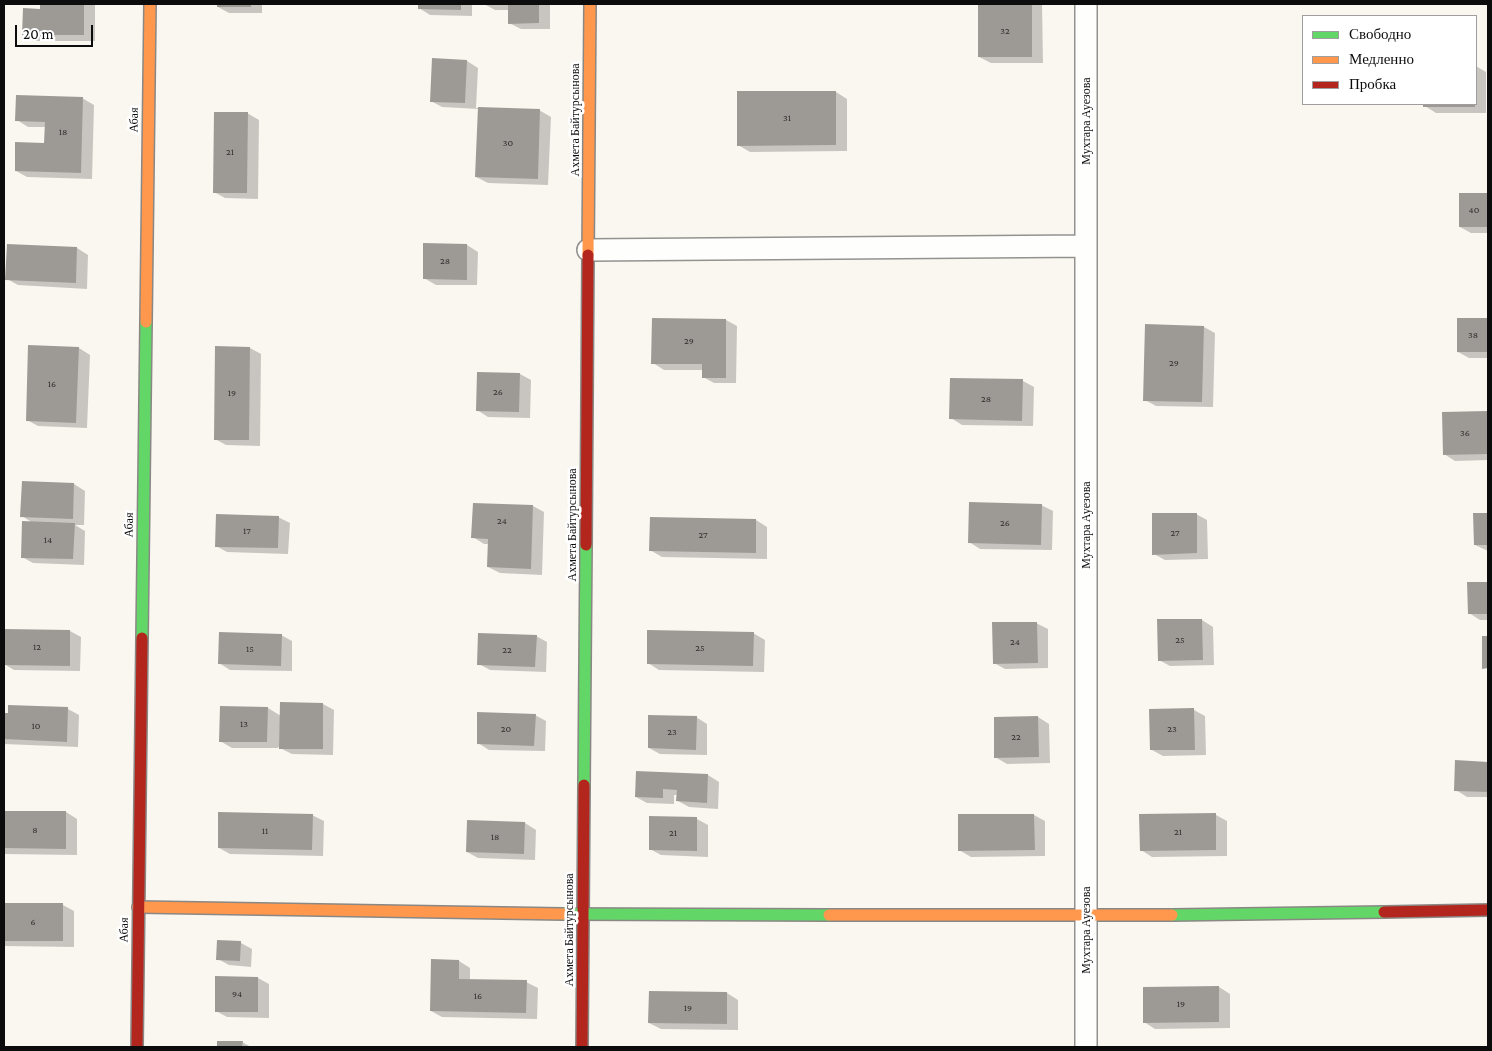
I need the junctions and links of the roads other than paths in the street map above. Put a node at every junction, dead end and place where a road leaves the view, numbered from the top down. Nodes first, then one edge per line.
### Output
1 (150, 4) edge
2 (590, 4) edge
3 (1086, 4) edge
4 (1086, 246) junction
5 (588, 250) junction
6 (138, 907) junction
7 (1488, 910) edge
8 (583, 914) junction
9 (1086, 916) junction
10 (137, 1047) edge
11 (582, 1047) edge
12 (1086, 1047) edge

1 - 6 street, Абая
2 - 5 street, Ахмета Байтурсынова
3 - 4 street, Мухтара Ауезова
4 - 5 street
4 - 9 street, Мухтара Ауезова
5 - 8 street, Ахмета Байтурсынова
6 - 8 street
6 - 10 street, Абая
7 - 9 street
8 - 9 street
8 - 11 street, Ахмета Байтурсынова
9 - 12 street, Мухтара Ауезова

